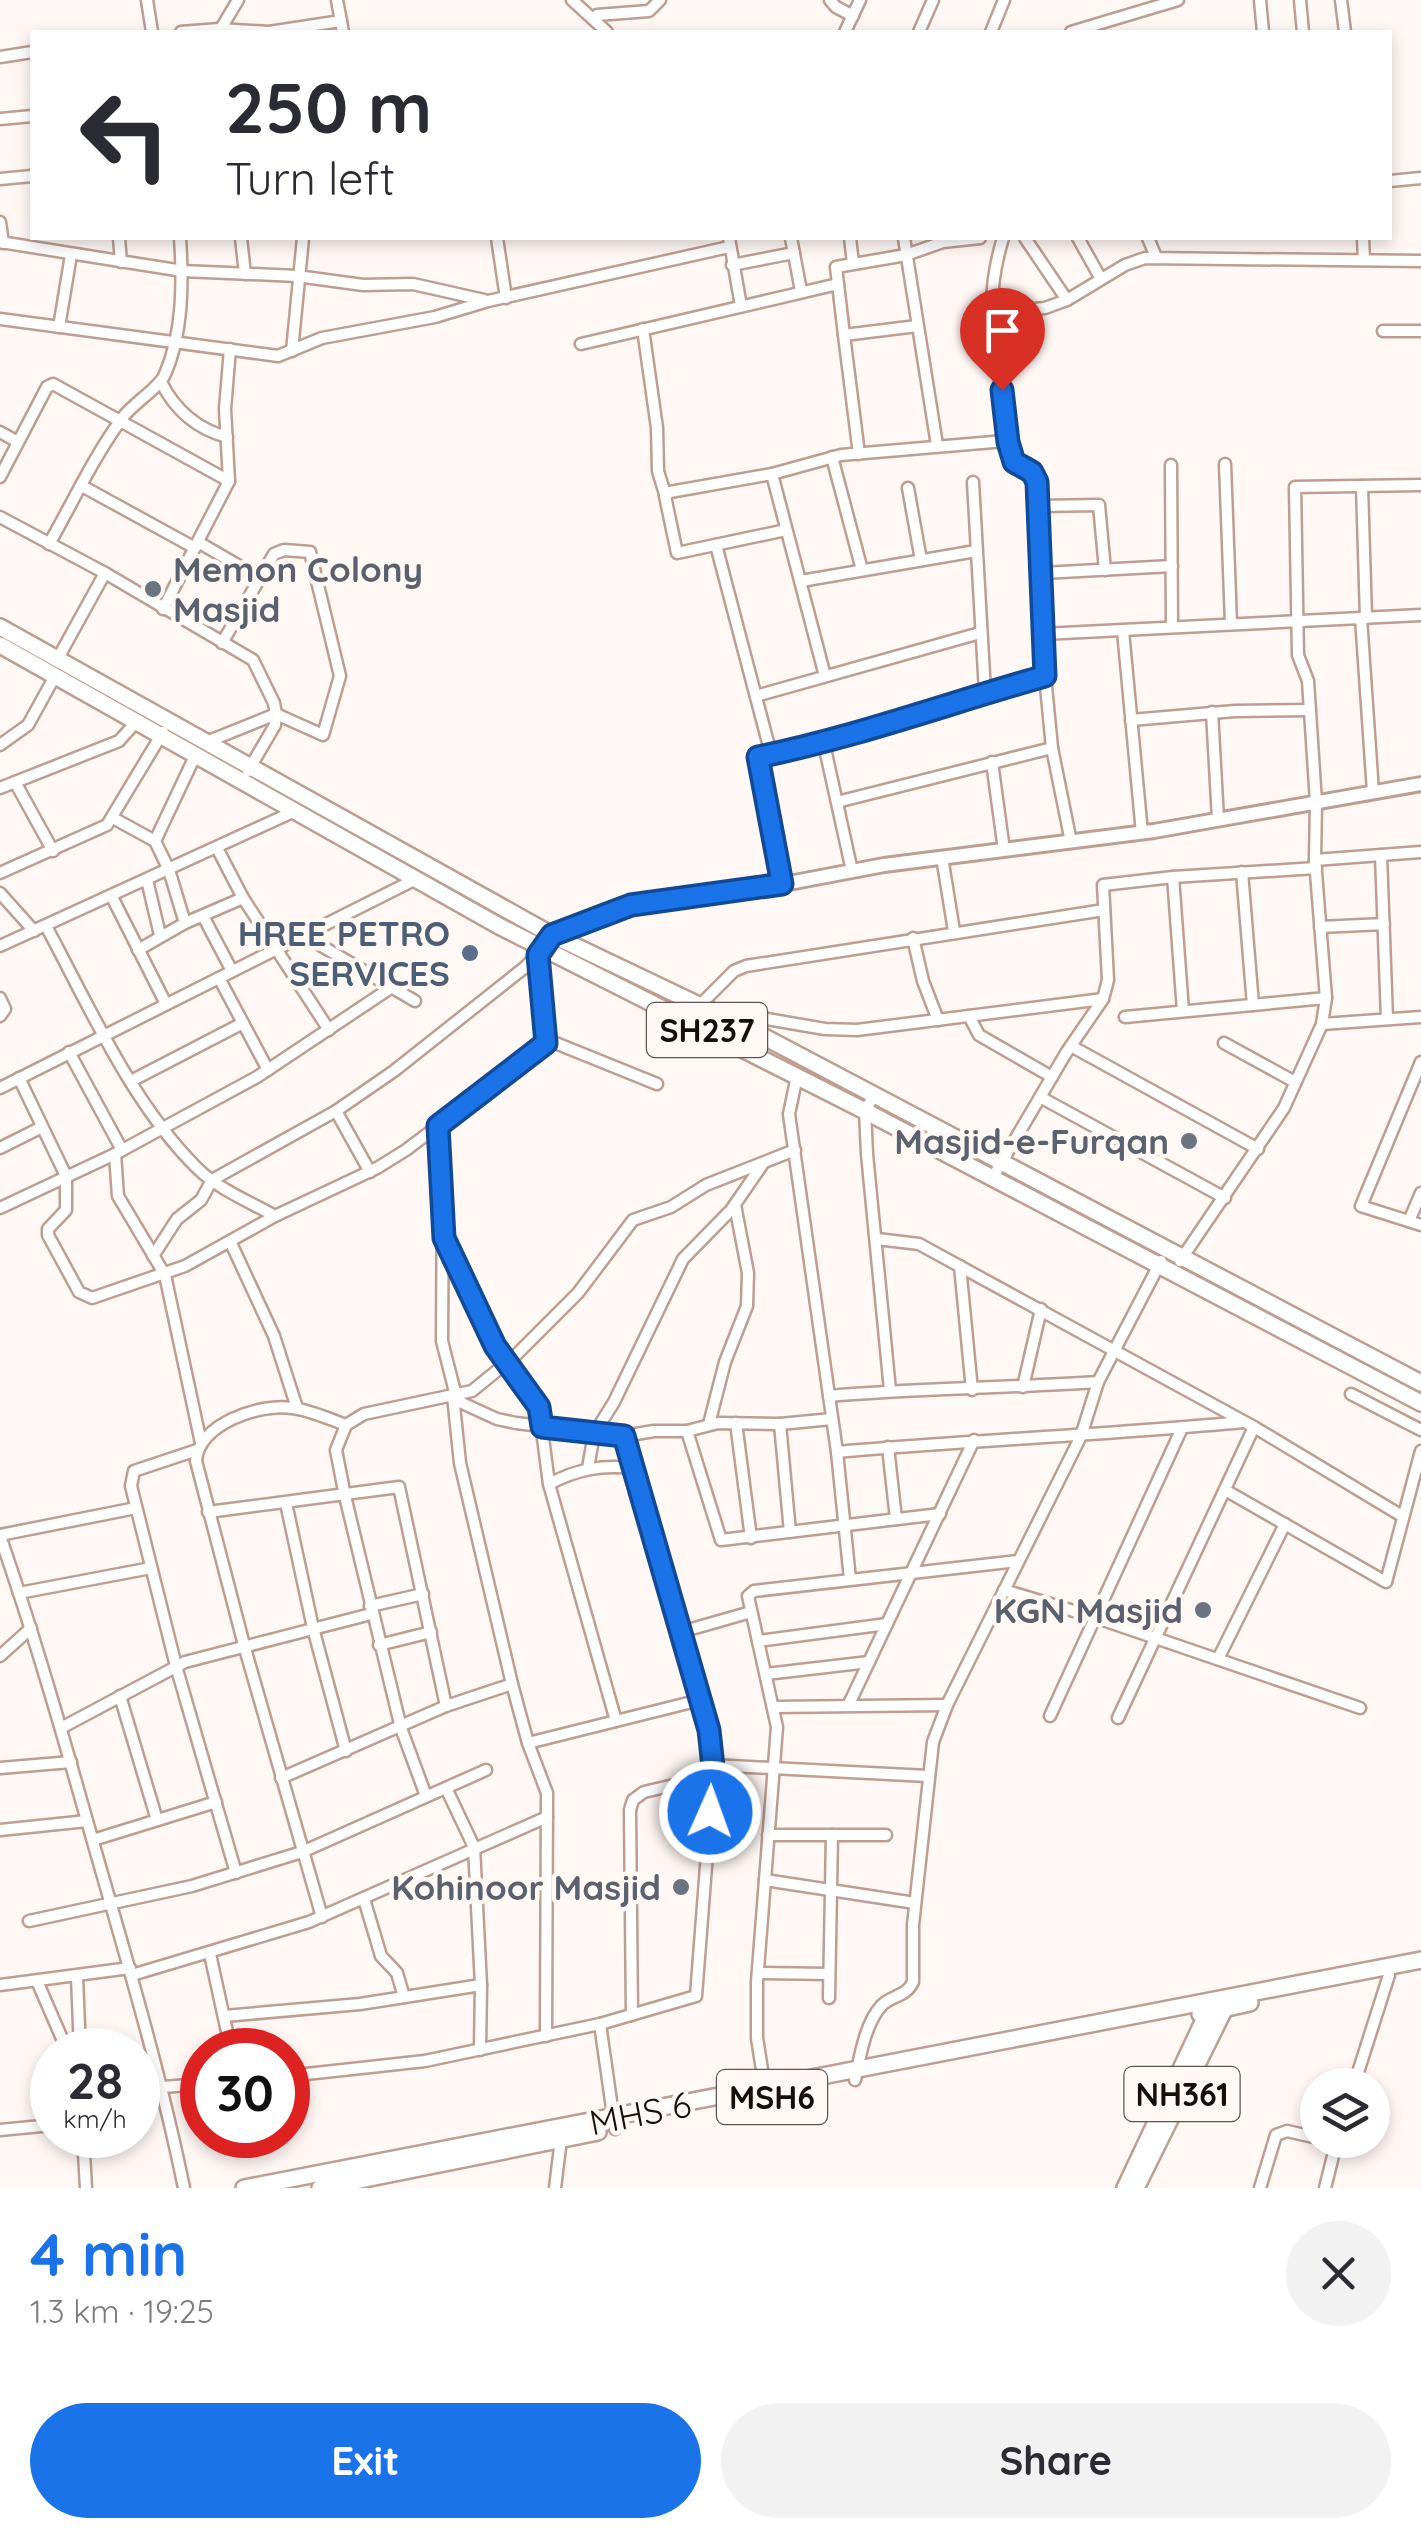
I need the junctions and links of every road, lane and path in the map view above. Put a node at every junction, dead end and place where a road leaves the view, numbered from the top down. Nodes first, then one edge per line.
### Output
1 (147, 0) edge
2 (238, 0) edge
3 (337, 0) edge
4 (572, 0) edge
5 (600, 0) edge
6 (660, 0) edge
7 (830, 0) edge
8 (860, 0) edge
9 (933, 0) edge
10 (1178, 0) edge
11 (1260, 0) edge
12 (1300, 0) edge
13 (1341, 0) edge
14 (1001, 1) edge
15 (852, 16) junction
16 (596, 18) junction
17 (342, 27) edge
18 (152, 30) edge
19 (220, 30) edge
20 (299, 30) edge
21 (605, 30) edge
22 (848, 30) edge
23 (919, 30) edge
24 (992, 30) edge
25 (1089, 30) edge
26 (1263, 30) edge
27 (1303, 30) edge
28 (1345, 30) edge
29 (30, 52) edge
30 (0, 57) edge
31 (30, 116) edge
32 (0, 119) edge
33 (30, 176) edge
34 (0, 178) edge
35 (1421, 178) edge
36 (1392, 181) edge
37 (0, 222) edge
38 (120, 240) edge
39 (180, 240) edge
40 (242, 240) edge
41 (302, 240) edge
42 (497, 240) edge
43 (791, 240) edge
44 (850, 240) edge
45 (904, 240) edge
46 (962, 240) edge
47 (1002, 240) edge
48 (1026, 240) edge
49 (1079, 240) edge
50 (1149, 240) edge
51 (1363, 240) edge
52 (2, 242) edge
53 (729, 242) edge
54 (70, 254) junction
55 (794, 254) junction
56 (906, 255) junction
57 (1156, 257) junction
58 (1364, 260) junction
59 (1421, 261) edge
60 (122, 262) junction
61 (854, 264) junction
62 (732, 265) junction
63 (182, 271) junction
64 (245, 274) junction
65 (297, 276) junction
66 (1101, 279) junction
67 (838, 284) junction
68 (800, 292) junction
69 (506, 298) junction
70 (1067, 300) junction
71 (488, 301) junction
72 (741, 306) junction
73 (991, 314) junction
74 (0, 319) edge
75 (917, 326) junction
76 (59, 327) junction
77 (643, 329) junction
78 (1383, 331) dead end
79 (1421, 331) edge
80 (844, 336) junction
81 (176, 341) junction
82 (580, 344) dead end
83 (230, 349) junction
84 (292, 351) junction
85 (161, 382) junction
86 (121, 420) junction
87 (0, 432) edge
88 (227, 438) junction
89 (18, 442) junction
90 (1008, 442) junction
91 (937, 444) junction
92 (859, 454) junction
93 (832, 457) junction
94 (1172, 464) dead end
95 (1225, 464) dead end
96 (772, 474) junction
97 (0, 477) edge
98 (229, 481) junction
99 (972, 482) dead end
100 (1421, 485) edge
101 (82, 486) junction
102 (1362, 486) junction
103 (908, 488) dead end
104 (665, 494) junction
105 (1039, 506) junction
106 (0, 517) edge
107 (786, 530) junction
108 (49, 544) junction
109 (197, 545) junction
110 (716, 545) junction
111 (976, 551) junction
112 (921, 560) junction
113 (1172, 566) junction
114 (862, 570) junction
115 (1105, 570) junction
116 (105, 573) junction
117 (1043, 573) junction
118 (260, 578) junction
119 (802, 581) junction
120 (163, 609) junction
121 (1421, 614) edge
122 (1364, 618) junction
123 (1298, 622) junction
124 (1231, 624) junction
125 (1172, 626) junction
126 (0, 627) edge
127 (1123, 631) junction
128 (980, 633) junction
129 (1043, 634) junction
130 (222, 642) junction
131 (0, 645) edge
132 (56, 668) junction
133 (825, 676) junction
134 (1045, 676) junction
135 (985, 692) junction
136 (756, 696) junction
137 (1310, 710) junction
138 (1212, 712) junction
139 (276, 714) junction
140 (1131, 720) junction
141 (137, 722) junction
142 (165, 729) junction
143 (824, 744) junction
144 (0, 745) edge
145 (1052, 748) junction
146 (200, 749) junction
147 (770, 754) junction
148 (992, 762) junction
149 (246, 775) junction
150 (15, 782) junction
151 (1421, 784) edge
152 (0, 788) edge
153 (1373, 792) junction
154 (837, 802) junction
155 (1316, 802) junction
156 (296, 811) junction
157 (112, 818) junction
158 (1218, 819) junction
159 (1142, 833) junction
160 (155, 841) junction
161 (1071, 842) junction
162 (217, 848) junction
163 (1004, 850) junction
164 (53, 852) junction
165 (1421, 852) edge
166 (1382, 854) junction
167 (942, 857) junction
168 (1316, 864) junction
169 (169, 870) junction
170 (852, 871) junction
171 (1242, 872) junction
172 (0, 874) edge
173 (1173, 877) junction
174 (416, 879) junction
175 (148, 880) junction
176 (782, 884) junction
177 (0, 893) edge
178 (112, 897) junction
179 (243, 898) junction
180 (1104, 910) junction
181 (203, 916) junction
182 (185, 923) junction
183 (1384, 924) junction
184 (1320, 927) junction
185 (40, 929) junction
186 (954, 931) junction
187 (160, 936) junction
188 (303, 936) junction
189 (912, 938) junction
190 (0, 946) edge
191 (545, 946) junction
192 (278, 948) junction
193 (138, 950) junction
194 (232, 971) junction
195 (219, 978) junction
196 (392, 988) junction
197 (0, 998) edge
198 (1326, 998) junction
199 (1103, 999) junction
200 (415, 1001) dead end
201 (166, 1004) junction
202 (1252, 1005) junction
203 (700, 1006) junction
204 (1183, 1012) junction
205 (0, 1016) edge
206 (969, 1016) junction
207 (1126, 1017) dead end
208 (1421, 1017) edge
209 (938, 1020) junction
210 (1387, 1020) junction
211 (243, 1023) junction
212 (1322, 1024) junction
213 (330, 1030) junction
214 (749, 1030) junction
215 (105, 1034) junction
216 (548, 1040) junction
217 (1224, 1042) dead end
218 (1071, 1046) junction
219 (69, 1052) junction
220 (1421, 1062) edge
221 (268, 1070) junction
222 (797, 1076) junction
223 (1052, 1077) junction
224 (19, 1078) junction
225 (131, 1081) junction
226 (1295, 1082) junction
227 (656, 1084) dead end
228 (0, 1088) edge
229 (874, 1095) junction
230 (1040, 1097) junction
231 (336, 1110) junction
232 (865, 1110) junction
233 (42, 1126) junction
234 (438, 1126) junction
235 (164, 1127) junction
236 (0, 1148) edge
237 (1258, 1149) junction
238 (795, 1150) junction
239 (118, 1152) junction
240 (762, 1164) junction
241 (998, 1170) junction
242 (370, 1172) junction
243 (66, 1176) junction
244 (212, 1180) junction
245 (1421, 1193) edge
246 (1225, 1198) junction
247 (735, 1204) junction
248 (0, 1208) edge
249 (276, 1216) junction
250 (1415, 1223) edge
251 (444, 1238) junction
252 (877, 1240) junction
253 (230, 1241) junction
254 (154, 1256) junction
255 (1170, 1261) junction
256 (960, 1266) junction
257 (165, 1275) junction
258 (1041, 1310) junction
259 (1115, 1349) junction
260 (506, 1364) junction
261 (1098, 1382) junction
262 (1421, 1384) edge
263 (1023, 1387) junction
264 (890, 1390) junction
265 (972, 1390) junction
266 (1352, 1394) dead end
267 (454, 1396) junction
268 (829, 1396) junction
269 (1421, 1404) edge
270 (297, 1408) junction
271 (832, 1419) junction
272 (736, 1423) junction
273 (709, 1424) junction
274 (780, 1424) junction
275 (1249, 1424) junction
276 (346, 1425) junction
277 (542, 1427) junction
278 (1182, 1428) junction
279 (1421, 1430) edge
280 (687, 1431) junction
281 (594, 1434) junction
282 (624, 1436) junction
283 (1080, 1436) junction
284 (974, 1440) junction
285 (199, 1446) junction
286 (888, 1447) junction
287 (836, 1452) junction
288 (1421, 1452) edge
289 (588, 1468) junction
290 (633, 1468) junction
291 (549, 1484) junction
292 (1225, 1490) junction
293 (345, 1496) junction
294 (286, 1503) junction
295 (136, 1508) junction
296 (208, 1512) junction
297 (940, 1514) junction
298 (1402, 1516) junction
299 (896, 1519) junction
300 (1285, 1524) junction
301 (844, 1525) junction
302 (790, 1532) junction
303 (0, 1535) edge
304 (751, 1538) junction
305 (3, 1554) edge
306 (1018, 1561) junction
307 (151, 1568) junction
308 (912, 1573) junction
309 (850, 1578) junction
310 (1004, 1590) junction
311 (20, 1593) junction
312 (423, 1594) junction
313 (371, 1610) junction
314 (751, 1612) junction
315 (1097, 1618) junction
316 (887, 1624) junction
317 (31, 1628) junction
318 (313, 1628) junction
319 (431, 1632) junction
320 (681, 1632) junction
321 (1154, 1638) junction
322 (758, 1640) junction
323 (244, 1645) junction
324 (380, 1645) junction
325 (0, 1656) edge
326 (1218, 1659) junction
327 (870, 1662) junction
328 (176, 1666) junction
329 (766, 1674) junction
330 (512, 1684) junction
331 (120, 1696) junction
332 (700, 1700) junction
333 (849, 1704) junction
334 (946, 1705) junction
335 (446, 1706) junction
336 (774, 1707) junction
337 (1360, 1708) dead end
338 (1050, 1716) dead end
339 (1118, 1718) dead end
340 (616, 1721) junction
341 (61, 1728) junction
342 (401, 1728) junction
343 (528, 1744) junction
344 (346, 1751) junction
345 (71, 1762) junction
346 (0, 1768) edge
347 (772, 1769) junction
348 (486, 1770) dead end
349 (713, 1770) junction
350 (928, 1776) junction
351 (281, 1778) junction
352 (446, 1788) junction
353 (426, 1796) junction
354 (216, 1802) junction
355 (547, 1817) junction
356 (157, 1820) junction
357 (87, 1821) junction
358 (0, 1830) edge
359 (768, 1835) junction
360 (832, 1835) junction
361 (886, 1835) dead end
362 (92, 1840) junction
363 (474, 1847) junction
364 (302, 1852) junction
365 (236, 1873) junction
366 (764, 1880) junction
367 (830, 1890) junction
368 (364, 1899) junction
369 (915, 1903) junction
370 (112, 1904) junction
371 (322, 1917) junction
372 (29, 1921) dead end
373 (210, 1954) junction
374 (1421, 1960) edge
375 (1421, 1968) edge
376 (131, 1971) junction
377 (758, 1973) junction
378 (829, 1974) junction
379 (1389, 1975) junction
380 (78, 1977) junction
381 (37, 1982) junction
382 (0, 1985) edge
383 (481, 1985) junction
384 (404, 1997) junction
385 (829, 1998) dead end
386 (1218, 2005) junction
387 (632, 2015) junction
388 (224, 2016) junction
389 (600, 2024) junction
390 (57, 2028) edge
391 (79, 2028) edge
392 (226, 2028) edge
393 (546, 2036) junction
394 (480, 2050) junction
395 (1359, 2068) edge
396 (310, 2074) edge
397 (856, 2076) junction
398 (180, 2086) edge
399 (163, 2087) junction
400 (765, 2089) junction
401 (614, 2124) junction
402 (30, 2127) edge
403 (0, 2130) edge
404 (1300, 2134) edge
405 (561, 2139) junction
406 (84, 2158) edge
407 (1328, 2158) edge
408 (86, 2188) edge
409 (184, 2188) edge
410 (244, 2188) edge
411 (320, 2188) edge
412 (555, 2188) edge
413 (1125, 2188) edge
414 (1136, 2188) edge
415 (1260, 2188) edge
416 (1325, 2188) edge

1 - 18 street
2 - 19 street
3 - 17 street
4 - 16 street
5 - 16 street
6 - 16 street
7 - 15 street
8 - 15 street
9 - 23 street
10 - 25 street
11 - 26 street
12 - 27 street
13 - 28 street
14 - 24 street
15 - 22 street
16 - 21 street
17 - 20 street
29 - 30 street
31 - 32 street
33 - 34 street
35 - 36 street
37 - 52 street
38 - 60 street
39 - 63 street
40 - 64 street
41 - 65 street
42 - 69 street
43 - 55 street
44 - 61 street
45 - 56 street
46 - 56 street
47 - 73 street
48 - 70 street
49 - 66 street
50 - 57 street
51 - 58 street
52 - 54 street
53 - 62 street
53 - 69 street
54 - 60 street
54 - 76 street
55 - 62 street
55 - 68 street
56 - 61 street
56 - 75 street
57 - 58 street
57 - 66 street
58 - 59 street
60 - 63 street
61 - 67 street
62 - 72 street
63 - 64 street
63 - 81 street
64 - 65 street
65 - 71 street
65 - 84 street
66 - 70 street
67 - 68 street
67 - 80 street
68 - 72 street
69 - 71 street
70 - 73 street
71 - 84 street
72 - 77 street
73 - 90 street
74 - 76 street
75 - 80 street
75 - 91 street
76 - 81 street
77 - 82 street
77 - 104 street
78 - 79 street
80 - 92 street
81 - 83 street
81 - 85 street
83 - 84 street
83 - 88 street
85 - 86 street
85 - 88 street
86 - 89 street
86 - 98 street
86 - 101 street
87 - 89 street
88 - 98 street
89 - 97 street
90 - 91 street
90 - 105 street
91 - 92 street
92 - 93 street
93 - 96 street
93 - 114 street
94 - 113 street
95 - 124 street
96 - 104 street
96 - 107 street
98 - 109 street
99 - 111 street
100 - 102 street
101 - 108 street
101 - 109 street
102 - 122 street
102 - 123 street
103 - 112 street
104 - 110 street
105 - 115 street
105 - 117 street
106 - 108 street
107 - 110 street
107 - 119 street
108 - 116 street
109 - 118 street
109 - 120 street
110 - 136 street
111 - 112 street
111 - 128 street
112 - 114 street
113 - 115 street
113 - 125 street
114 - 119 street
115 - 117 street
116 - 120 street
116 - 132 street
117 - 129 street
118 - 130 street
118 - 139 street
119 - 133 street
120 - 130 street
121 - 122 street
122 - 123 street
122 - 153 street
123 - 124 street
123 - 137 street
124 - 125 street
125 - 127 street
126 - 132 main road, SH237
127 - 129 street
127 - 140 street
128 - 133 street
128 - 135 street
129 - 134 street
130 - 139 street
131 - 132 main road, SH237
132 - 141 main road, SH237
132 - 142 main road, SH237
132 - 144 street
133 - 136 street
134 - 135 street
134 - 145 street
135 - 143 street
136 - 147 street
137 - 138 street
137 - 155 street
138 - 140 street
138 - 158 street
139 - 146 street
139 - 149 street
140 - 159 street
141 - 142 main road, SH237
141 - 150 street
142 - 146 main road, SH237
142 - 157 street
143 - 147 street
143 - 154 street
145 - 148 street
145 - 161 street
146 - 149 main road, SH237
146 - 160 street
147 - 176 street
148 - 154 street
148 - 163 street
149 - 156 main road, SH237
149 - 191 main road, SH237
150 - 152 street
150 - 164 street
151 - 153 street
153 - 155 street
154 - 170 street
155 - 158 street
155 - 168 street
156 - 162 street
156 - 174 main road, SH237
157 - 160 street
157 - 164 street
158 - 159 street
159 - 161 street
160 - 169 street
161 - 163 street
162 - 169 street
162 - 179 street
163 - 167 street
164 - 172 street
165 - 166 street
166 - 168 street
166 - 183 street
167 - 170 street
167 - 186 street
168 - 171 street
168 - 184 street
169 - 175 street
169 - 182 street
170 - 176 street
171 - 173 street
171 - 202 street
173 - 180 street
173 - 204 street
174 - 188 street
174 - 191 main road, SH237
175 - 178 street
175 - 187 street
176 - 191 street
177 - 185 street
178 - 185 street
178 - 193 street
179 - 181 street
179 - 192 street
180 - 186 street
180 - 199 street
181 - 182 street
181 - 194 street
182 - 187 street
183 - 184 street
183 - 210 street
184 - 198 street
185 - 190 street
185 - 215 street
186 - 189 street
187 - 193 street
188 - 192 street
188 - 196 street
189 - 203 street
189 - 209 street
191 - 203 main road, SH237
191 - 216 street
191 - 222 main road, SH237
191 - 231 street
192 - 194 street
192 - 213 street
193 - 201 street
194 - 195 street
195 - 201 street
195 - 211 street
196 - 200 street
196 - 213 street
197 - 205 street
198 - 202 street
198 - 212 street
199 - 206 street
199 - 218 street
201 - 215 street
202 - 204 street
203 - 214 main road, SH237
204 - 207 street
206 - 209 street
206 - 223 street
208 - 210 street
209 - 214 street
210 - 212 street
211 - 221 street
211 - 225 street
212 - 226 street
213 - 221 street
214 - 229 main road, SH237
215 - 219 street
215 - 225 street
216 - 227 street
216 - 234 street
217 - 226 street
218 - 223 street
218 - 237 street
219 - 224 street
219 - 239 street
220 - 250 street
221 - 235 street
222 - 232 main road, SH237
222 - 238 street
223 - 230 street
224 - 228 street
224 - 233 street
225 - 235 street
226 - 237 street
229 - 232 street
229 - 241 main road, SH237
230 - 241 street
230 - 246 street
231 - 242 street
231 - 244 street
232 - 241 main road, SH237
232 - 252 street
233 - 236 street
233 - 243 street
234 - 242 street
234 - 251 street
235 - 239 street
235 - 244 street
237 - 246 street
238 - 240 street
238 - 268 street
239 - 243 street
239 - 254 street
240 - 247 street
240 - 260 street
241 - 255 main road, SH237
242 - 249 street
243 - 248 street
243 - 257 street
244 - 249 street
244 - 254 street
245 - 250 street
246 - 255 street
247 - 273 street
247 - 281 street
249 - 253 street
251 - 260 street
251 - 267 street
252 - 256 street
252 - 264 street
253 - 257 street
253 - 270 street
254 - 257 street
255 - 259 street
255 - 262 main road, SH237
255 - 269 main road, SH237
256 - 258 street
256 - 265 street
257 - 285 street
258 - 259 street
258 - 263 street
259 - 261 street
259 - 275 street
260 - 267 street
260 - 277 street
261 - 263 street
261 - 283 street
263 - 265 street
264 - 265 street
264 - 268 street
266 - 279 street
267 - 276 street
267 - 277 street
267 - 330 street
268 - 271 street
270 - 276 street
270 - 285 street
271 - 274 street
271 - 287 street
272 - 273 street
272 - 274 street
272 - 304 street
273 - 280 street
274 - 302 street
275 - 278 street
275 - 292 street
275 - 298 street
276 - 293 street
277 - 281 street
277 - 291 street
278 - 283 street
278 - 315 street
280 - 282 street
280 - 304 street
281 - 282 street
281 - 289 street
282 - 290 street
283 - 284 street
283 - 306 street
284 - 286 street
284 - 297 street
285 - 295 street
285 - 296 street
286 - 287 street
286 - 299 street
287 - 301 street
288 - 298 street
289 - 290 street
289 - 291 street
290 - 320 street
291 - 340 street
292 - 300 street
292 - 321 street
293 - 294 street
293 - 312 street
293 - 313 street
294 - 296 street
294 - 318 street
295 - 303 street
295 - 307 street
296 - 323 street
297 - 299 street
297 - 308 street
298 - 300 street
299 - 301 street
300 - 326 street
301 - 302 street
301 - 309 street
302 - 304 street
303 - 305 street
305 - 311 street
306 - 308 street
306 - 310 street
307 - 311 street
307 - 328 street
308 - 309 street
308 - 316 street
309 - 314 street
310 - 315 street
310 - 334 street
311 - 317 street
312 - 313 street
312 - 319 street
313 - 318 street
313 - 324 street
314 - 320 street
314 - 322 street
315 - 321 street
315 - 338 street
316 - 322 street
316 - 327 street
317 - 325 street
317 - 341 street
318 - 323 street
318 - 344 street
319 - 324 street
319 - 335 street
320 - 332 street
321 - 326 street
321 - 339 street
322 - 329 street
323 - 328 street
323 - 351 street
324 - 342 street
326 - 337 street
327 - 329 street
327 - 333 street
328 - 331 street
328 - 354 street
329 - 336 street
330 - 335 street
330 - 343 street
331 - 341 street
331 - 356 street
332 - 340 street
332 - 349 street
333 - 334 street
333 - 336 street
334 - 350 street
335 - 342 street
336 - 347 street
340 - 343 street
341 - 345 street
342 - 344 street
342 - 353 street
343 - 355 street
344 - 351 street
345 - 346 street
345 - 357 street
347 - 349 street
347 - 350 street
347 - 359 street
348 - 352 street
349 - 387 street
349 - 387 street
350 - 369 street
351 - 364 street
352 - 353 street
352 - 363 street
353 - 364 street
354 - 356 street
354 - 365 street
355 - 363 street
355 - 393 street
356 - 362 street
357 - 358 street
357 - 362 street
359 - 360 street
359 - 366 street
360 - 361 street
360 - 367 street
362 - 370 street
363 - 368 street
363 - 383 street
364 - 365 street
364 - 371 street
365 - 370 street
366 - 367 street
366 - 377 street
367 - 369 street
367 - 378 street
368 - 371 street
368 - 384 street
369 - 397 street
370 - 372 street
370 - 376 street
371 - 373 street
373 - 376 street
373 - 388 street
374 - 386 main road
375 - 379 main road
376 - 380 street
376 - 399 street
377 - 378 street
377 - 400 street
378 - 385 street
379 - 386 main road
379 - 395 street
380 - 381 street
380 - 391 street
381 - 382 street
381 - 390 street
383 - 384 street
383 - 394 street
384 - 388 street
386 - 397 main road, MSH6
386 - 413 main road
386 - 414 main road, NH361
387 - 389 street
388 - 392 street
389 - 393 street
389 - 401 street
393 - 394 street
394 - 396 street
397 - 400 main road, MHS 6
397 - 401 main road, MSH6
398 - 399 street
399 - 409 street
400 - 401 main road, MHS 6
401 - 405 main road, MSH6
401 - 410 main road, MHS 6
402 - 403 street
404 - 415 street
405 - 411 main road, MSH6
405 - 412 street
406 - 408 street
407 - 416 street

